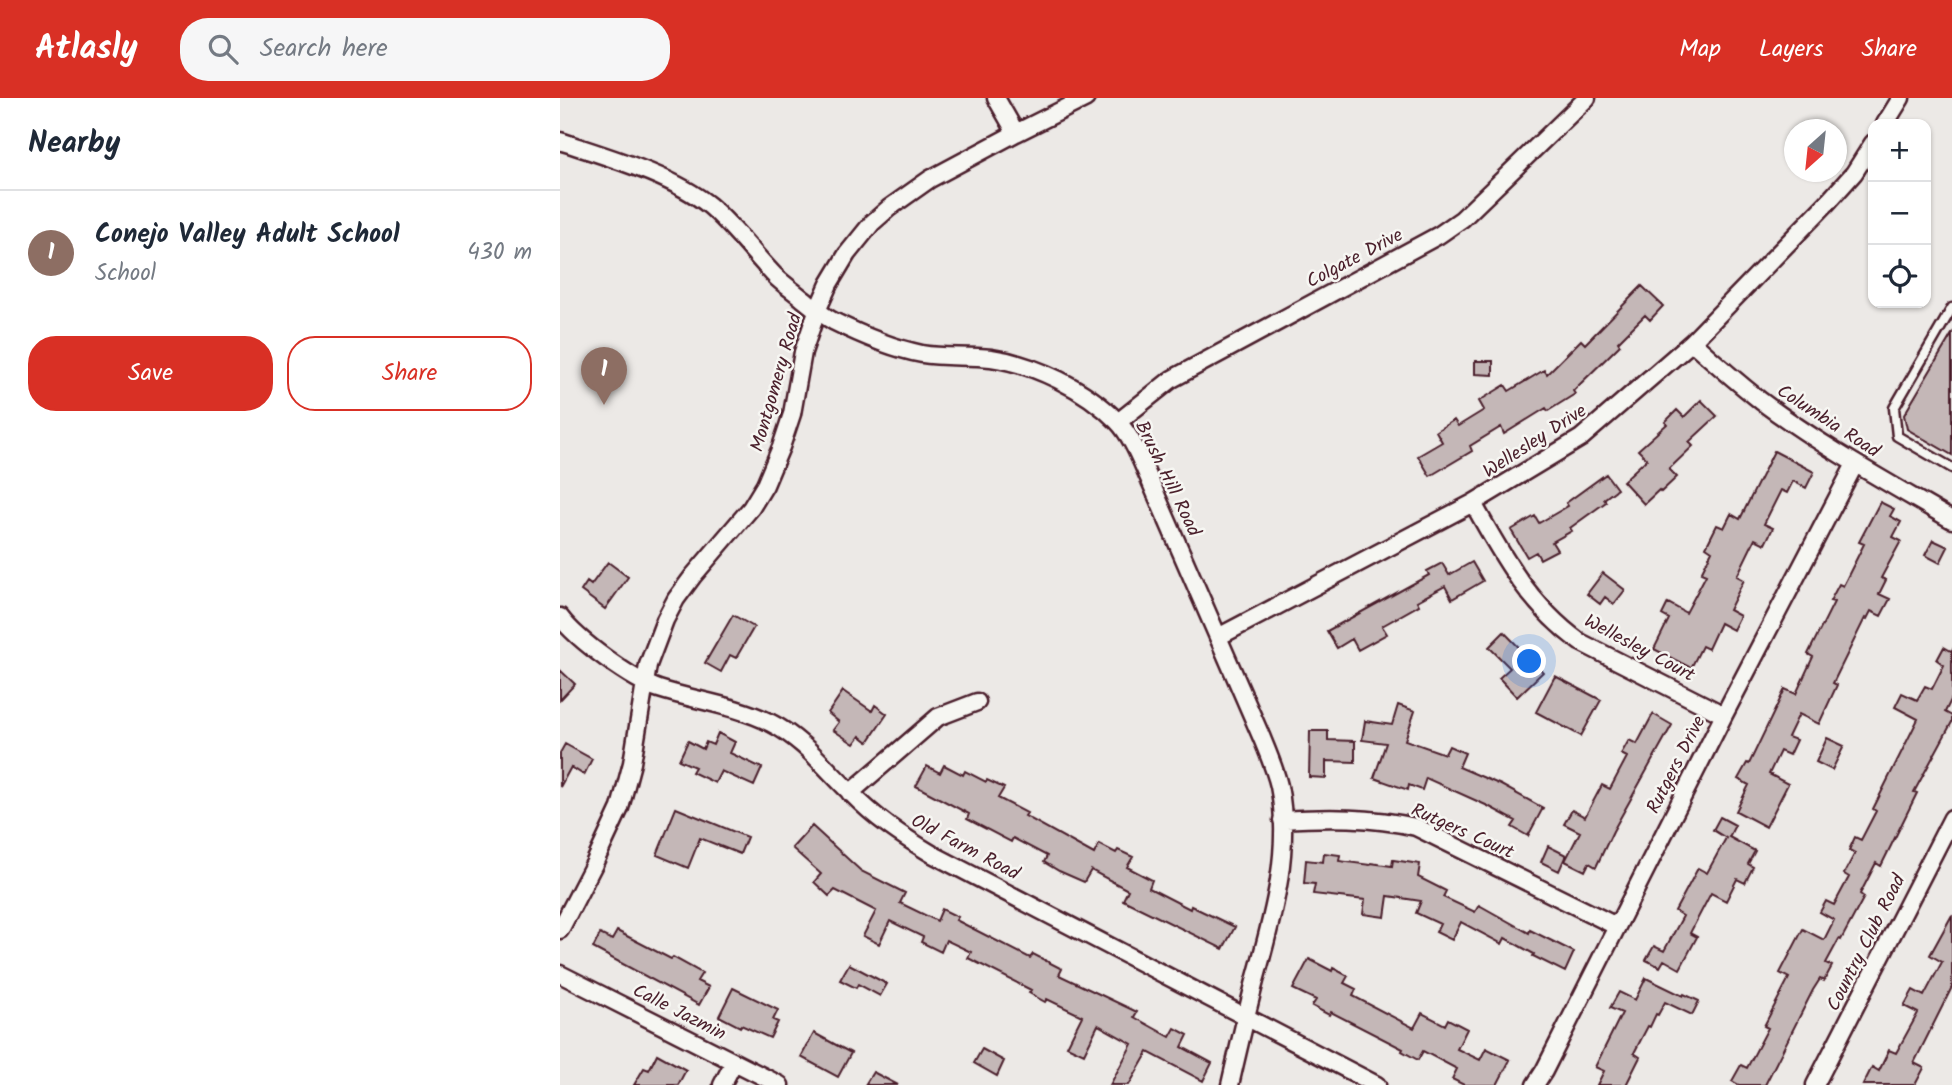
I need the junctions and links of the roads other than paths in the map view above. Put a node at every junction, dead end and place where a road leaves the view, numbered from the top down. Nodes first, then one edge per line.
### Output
1 (996, 98) edge
2 (1086, 98) edge
3 (1587, 98) edge
4 (1901, 98) edge
5 (1888, 119) edge
6 (1016, 133) junction
7 (560, 141) edge
8 (1868, 151) edge
9 (1952, 308) edge
10 (817, 311) junction
11 (1692, 342) junction
12 (1118, 422) junction
13 (1855, 464) junction
14 (1952, 468) edge
15 (1473, 503) junction
16 (1952, 520) edge
17 (560, 617) edge
18 (1218, 637) junction
19 (645, 684) junction
20 (977, 702) dead end
21 (1724, 716) junction
22 (850, 793) junction
23 (1952, 818) edge
24 (1282, 820) junction
25 (1616, 926) junction
26 (560, 930) edge
27 (560, 974) edge
28 (1245, 1018) junction
29 (734, 1062) junction
30 (722, 1085) edge
31 (780, 1085) edge
32 (1230, 1085) edge
33 (1377, 1085) edge
34 (1535, 1085) edge
35 (1815, 1085) edge

1 - 6 street
2 - 6 street, Montgomery Road
3 - 12 street, Colgate Drive
4 - 5 street
6 - 10 street, Montgomery Road
7 - 10 street, Brush Hill Road
8 - 11 street, Wellesley Drive
9 - 14 lane
10 - 12 street, Brush Hill Road
10 - 19 street, Montgomery Road
11 - 13 street, Columbia Road
11 - 15 street, Wellesley Drive
12 - 18 street, Brush Hill Road
13 - 16 street, Columbia Road
13 - 21 street, Rutgers Drive
15 - 18 street, Wellesley Drive
15 - 21 street, Wellesley Court
17 - 19 street, Old Farm Road
18 - 24 street, Brush Hill Road
19 - 22 street, Old Farm Road
19 - 26 street, Montgomery Road
20 - 22 street
21 - 25 street, Rutgers Drive
22 - 28 street, Old Farm Road
23 - 35 street, Country Club Road
24 - 25 street, Rutgers Court
24 - 28 street, Brush Hill Road
25 - 34 street, Rutgers Drive
27 - 29 street, Calle Jazmin
28 - 32 street, Brush Hill Road
28 - 33 street, Old Farm Road
29 - 30 street
29 - 31 street, Calle Jazmin

